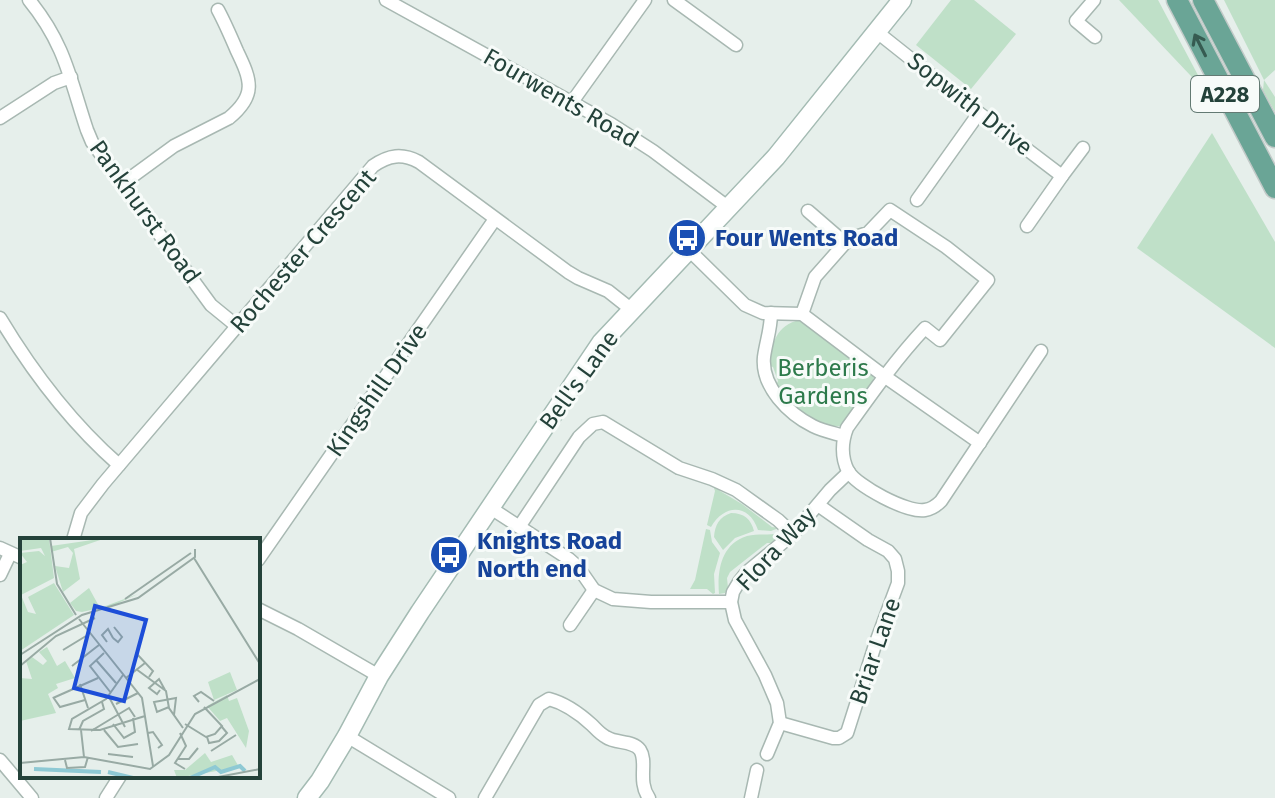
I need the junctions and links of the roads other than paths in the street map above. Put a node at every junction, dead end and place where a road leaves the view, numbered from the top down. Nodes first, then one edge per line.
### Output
1 (29, 0) edge
2 (386, 0) edge
3 (645, 0) edge
4 (674, 0) edge
5 (902, 0) edge
6 (1094, 0) edge
7 (1177, 0) edge
8 (1203, 0) edge
9 (408, 5) edge
10 (218, 10) dead end
11 (877, 32) junction
12 (1095, 37) dead end
13 (736, 45) dead end
14 (71, 77) junction
15 (572, 102) junction
16 (979, 113) junction
17 (0, 118) edge
18 (1275, 137) edge
19 (1083, 148) dead end
20 (1062, 176) junction
21 (122, 184) junction
22 (1275, 188) edge
23 (917, 200) dead end
24 (729, 208) junction
25 (808, 211) dead end
26 (495, 219) junction
27 (1027, 226) dead end
28 (845, 243) junction
29 (689, 250) junction
30 (632, 310) junction
31 (771, 313) junction
32 (802, 314) junction
33 (0, 318) edge
34 (238, 327) junction
35 (1041, 351) dead end
36 (884, 376) junction
37 (844, 436) junction
38 (980, 443) junction
39 (119, 465) junction
40 (849, 472) junction
41 (818, 505) junction
42 (489, 507) junction
43 (519, 527) junction
44 (793, 534) junction
45 (74, 538) edge
46 (11, 553) edge
47 (260, 557) edge
48 (0, 575) edge
49 (594, 590) junction
50 (731, 602) junction
51 (260, 610) edge
52 (570, 625) dead end
53 (379, 676) junction
54 (780, 723) junction
55 (347, 736) junction
56 (767, 754) dead end
57 (0, 760) edge
58 (757, 770) dead end
59 (119, 778) edge
60 (32, 798) edge
61 (106, 798) edge
62 (307, 798) edge
63 (449, 798) edge
64 (485, 798) edge
65 (649, 798) edge
66 (751, 798) edge

1 - 14 street, Pankhurst Road
2 - 9 street, Fourwents Road
3 - 15 street
4 - 13 street
5 - 11 street, Bell's Lane
6 - 12 street
22 -> 7 main road, A228
8 - 18 main road, A228
9 - 15 street, Fourwents Road
10 - 21 street
11 - 16 street, Sopwith Drive
11 - 24 street, Bell's Lane
14 - 17 street
14 - 21 street, Pankhurst Road
15 - 24 street, Fourwents Road
16 - 20 street, Sopwith Drive
16 - 23 street
19 - 20 street
20 - 27 street
21 - 34 street, Pankhurst Road
24 - 29 street, Bell's Lane
25 - 28 street
26 - 30 street, Rochester Crescent
26 - 34 street, Rochester Crescent
26 - 47 street, Kingshill Drive
28 - 32 street
28 - 36 street
29 - 30 street, Bell's Lane
29 - 31 street
30 - 42 street, Bell's Lane
31 - 32 street
31 - 37 street
32 - 36 street
33 - 39 street
34 - 39 street, Rochester Crescent
35 - 38 street
36 - 37 street
36 - 38 street
37 - 40 street
38 - 40 street
39 - 45 street, Rochester Crescent
40 - 41 street, Flora Way
41 - 44 street, Flora Way
41 - 54 street, Briar Lane
42 - 43 street
42 - 53 street, Bell's Lane
43 - 44 street
43 - 49 street
44 - 50 street, Flora Way
46 - 48 street
49 - 50 street
49 - 52 street
50 - 54 street, Flora Way
51 - 53 street
53 - 55 street, Bell's Lane
54 - 56 street
55 - 62 street, Bell's Lane
55 - 63 street
57 - 60 street
58 - 66 street
59 - 61 street
64 - 65 street

